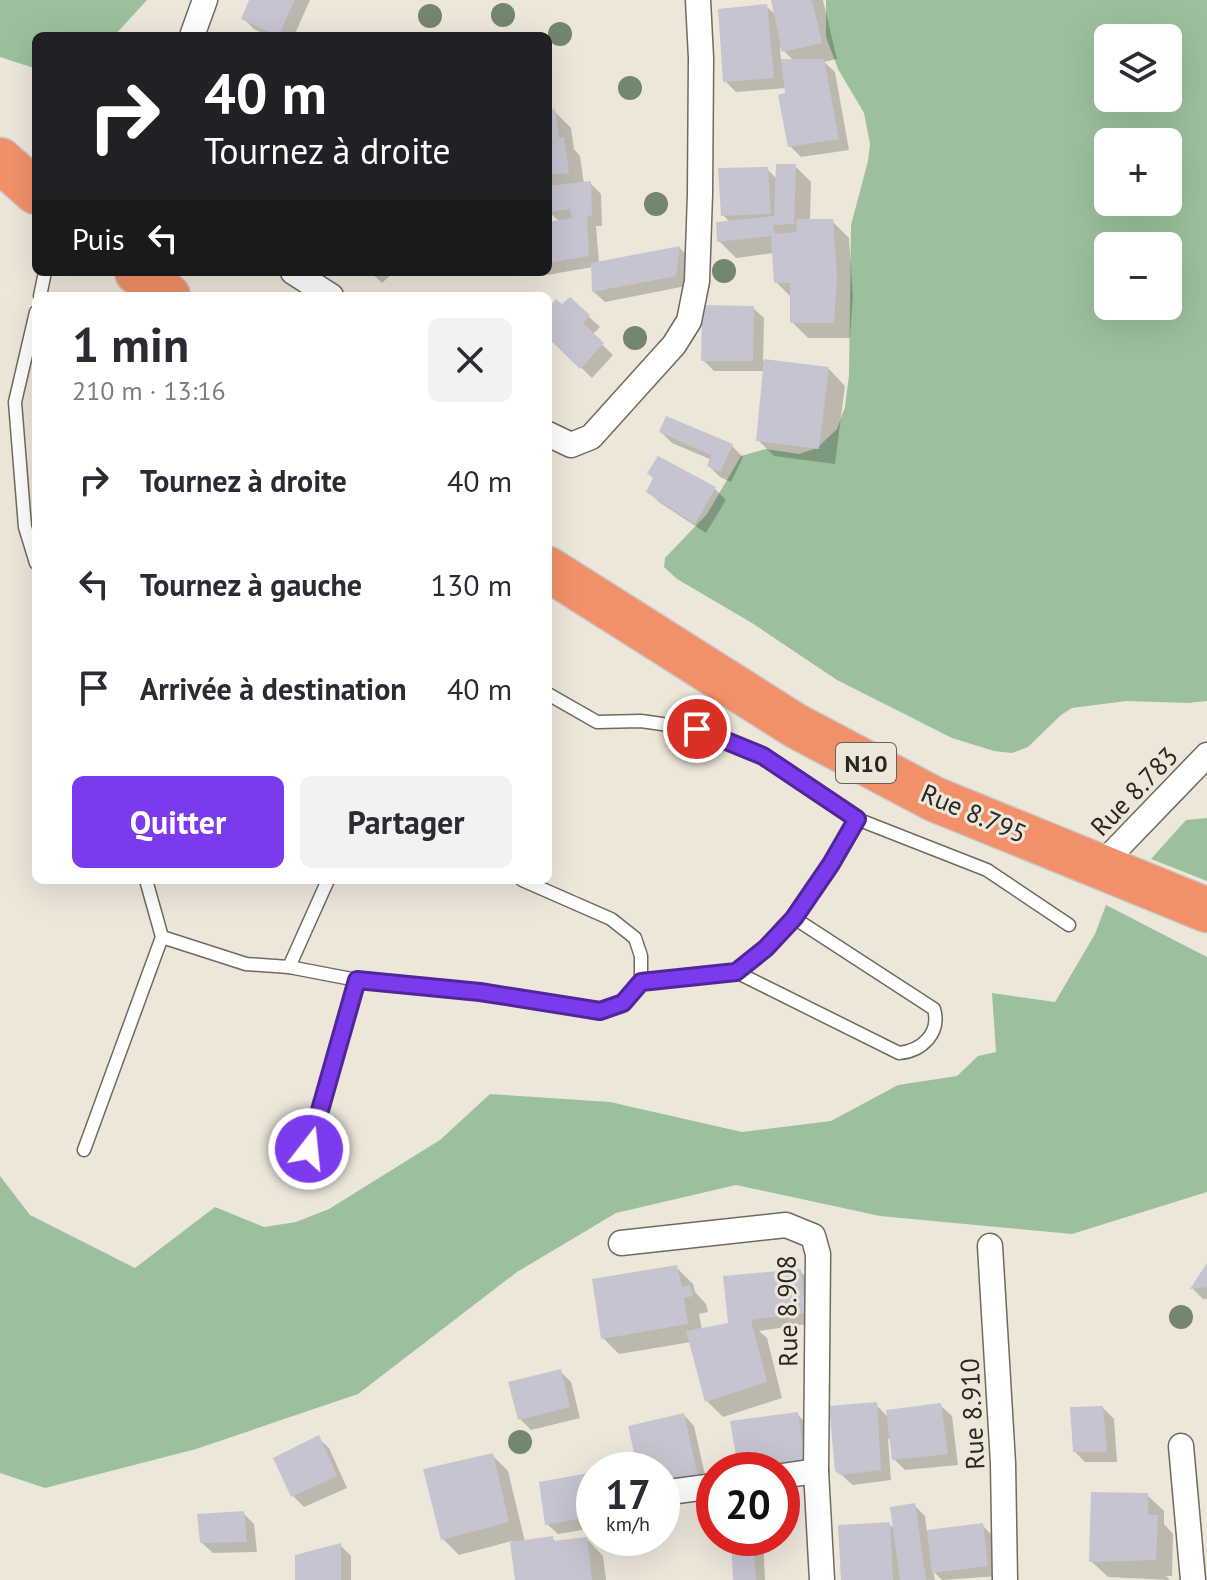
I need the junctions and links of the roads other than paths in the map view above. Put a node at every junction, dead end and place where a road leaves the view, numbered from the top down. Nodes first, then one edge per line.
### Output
1 (205, 0) edge
2 (698, 0) edge
3 (193, 32) edge
4 (142, 276) edge
5 (299, 276) edge
6 (163, 292) edge
7 (325, 292) edge
8 (32, 329) edge
9 (552, 436) edge
10 (25, 527) junction
11 (32, 532) edge
12 (32, 550) edge
13 (552, 572) edge
14 (552, 696) edge
15 (1207, 755) edge
16 (857, 819) junction
17 (1101, 865) junction
18 (147, 884) edge
19 (326, 884) edge
20 (531, 884) edge
21 (1207, 910) edge
22 (794, 918) junction
23 (1069, 925) dead end
24 (162, 937) junction
25 (289, 967) junction
26 (736, 972) junction
27 (357, 980) junction
28 (641, 982) junction
29 (84, 1150) dead end
30 (301, 1178) dead end
31 (621, 1243) dead end
32 (990, 1246) dead end
33 (1181, 1446) dead end
34 (816, 1471) junction
35 (800, 1473) edge
36 (822, 1580) edge
37 (1005, 1580) edge
38 (1193, 1580) edge

1 - 3 street
2 - 9 street
4 - 6 highway
5 - 7 street
8 - 10 lane
10 - 11 lane
10 - 12 lane
13 - 17 highway, Rue 8.795 / N10
14 - 16 lane
15 - 17 street, Rue 8.783
16 - 22 lane
16 - 23 lane
17 - 21 highway, Rue 8.795 / N10
18 - 24 lane
19 - 25 lane
20 - 28 lane
22 - 26 lane
22 - 26 lane
24 - 25 lane
24 - 29 lane
25 - 27 lane
26 - 28 lane
27 - 28 lane
27 - 30 lane
31 - 34 street, Rue 8.908
32 - 37 street, Rue 8.910
33 - 38 street
34 - 35 street
34 - 36 street, Rue 8.908

